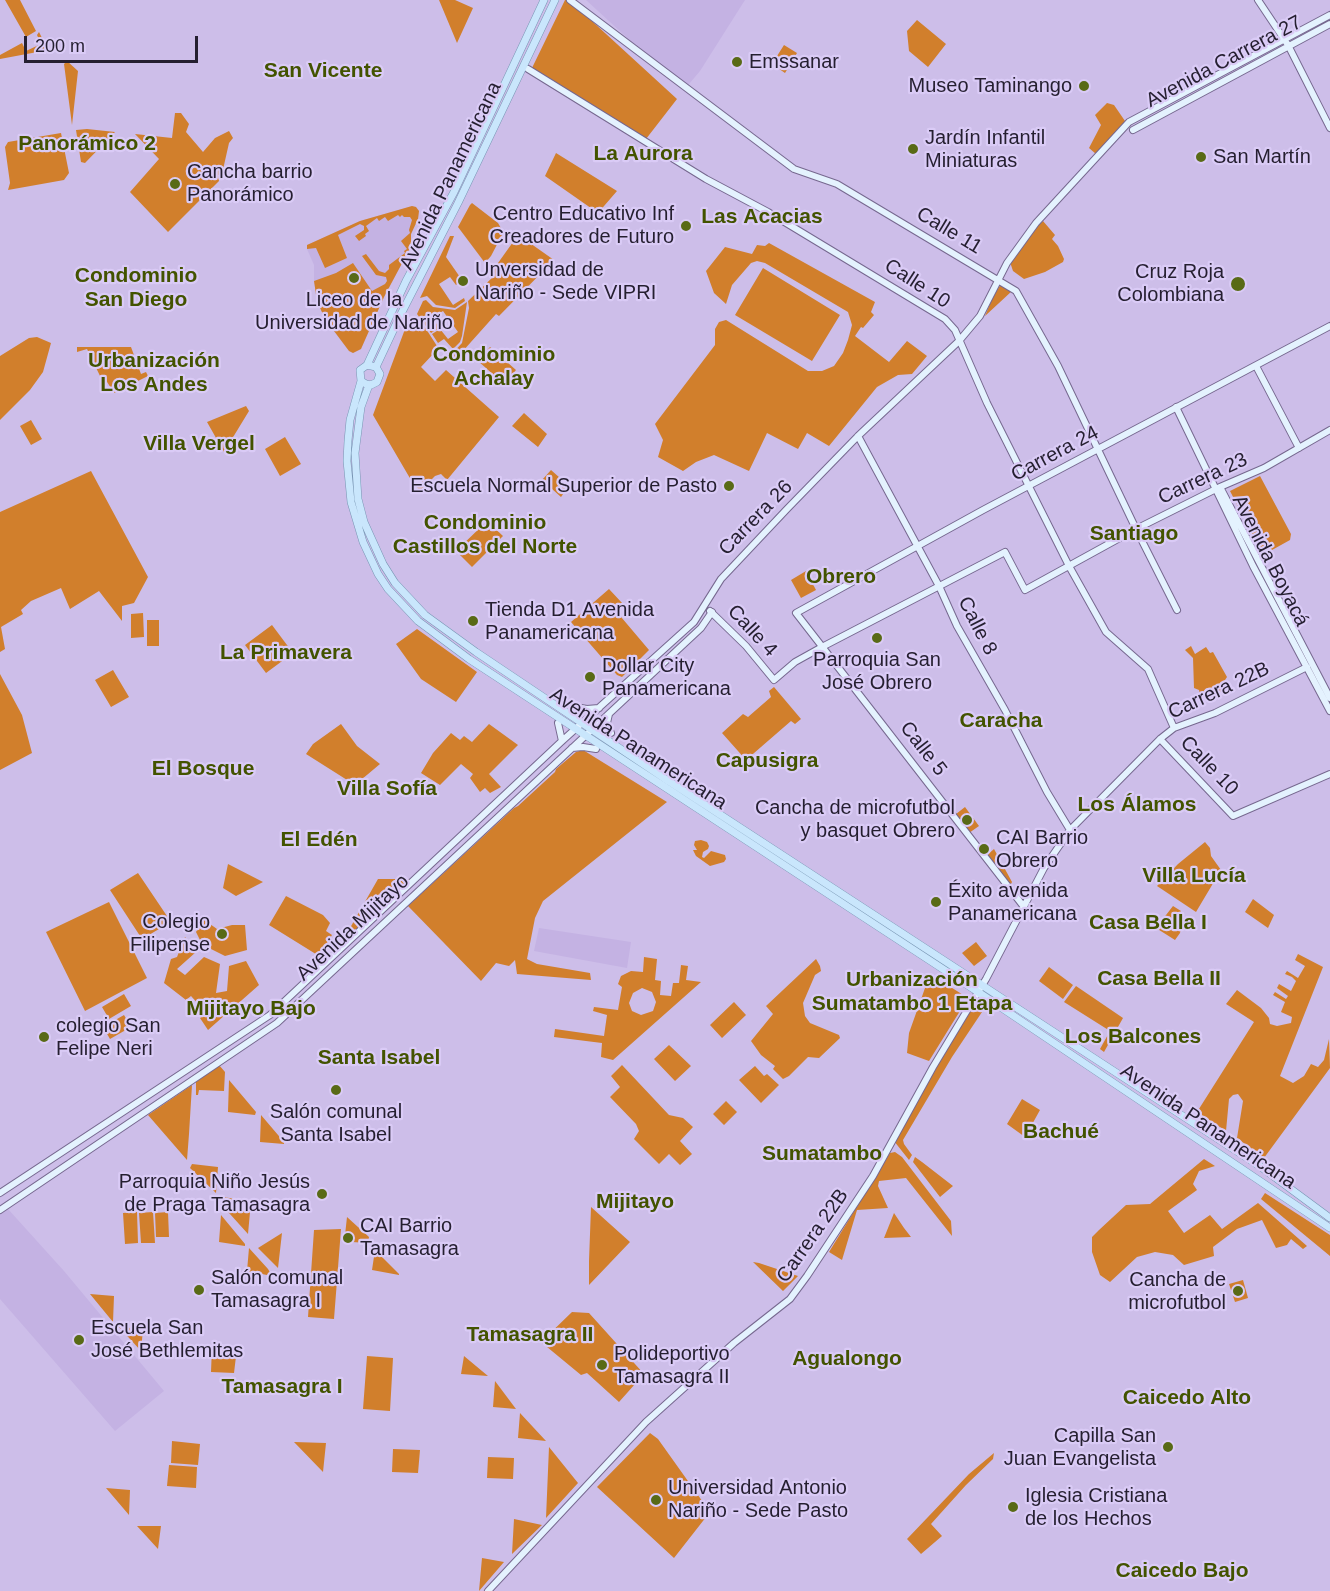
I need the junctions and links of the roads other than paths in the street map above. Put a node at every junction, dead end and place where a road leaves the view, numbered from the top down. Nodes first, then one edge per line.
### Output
1 (544, 0) edge
2 (555, 0) edge
3 (570, 0) edge
4 (1258, 0) edge
5 (1330, 15) edge
6 (1330, 24) edge
7 (1286, 42) junction
8 (528, 69) dead end
9 (1330, 128) edge
10 (1133, 130) dead end
11 (998, 279) junction
12 (1330, 326) edge
13 (959, 341) junction
14 (368, 364) junction
15 (1256, 366) junction
16 (376, 367) junction
17 (361, 381) junction
18 (369, 385) junction
19 (1176, 407) junction
20 (1330, 430) edge
21 (858, 436) junction
22 (1299, 448) junction
23 (1097, 451) junction
24 (1030, 487) junction
25 (1217, 488) junction
26 (1136, 529) junction
27 (916, 547) junction
28 (1069, 566) junction
29 (939, 586) junction
30 (704, 608) junction
31 (1177, 610) dead end
32 (712, 612) junction
33 (796, 613) joint
34 (822, 647) junction
35 (1307, 667) junction
36 (1330, 698) edge
37 (575, 707) dead end
38 (600, 708) junction
39 (1330, 711) edge
40 (609, 713) junction
41 (583, 722) junction
42 (558, 723) dead end
43 (576, 728) junction
44 (592, 728) junction
45 (1174, 728) junction
46 (611, 733) dead end
47 (585, 735) junction
48 (1160, 739) junction
49 (562, 741) junction
50 (571, 748) junction
51 (596, 749) dead end
52 (1330, 774) edge
53 (1070, 830) junction
54 (1024, 907) junction
55 (980, 989) junction
56 (0, 1194) edge
57 (0, 1210) edge
58 (1330, 1218) edge
59 (1330, 1228) edge
60 (488, 1591) edge

1 - 14 main road, Avenida Panamericana
2 - 16 main road, Avenida Panamericana
3 - 11 street, Calle 11
4 - 7 street
5 - 7 street, Avenida Carrera 27
6 - 7 street, Avenida Carrera 27
7 - 9 street
7 - 10 street, Avenida Carrera 27
7 - 11 street, Avenida Carrera 27
8 - 13 street, Calle 10
11 - 13 street, Avenida Carrera 27
11 - 23 street, Calle 11
12 - 15 street, Carrera 24
13 - 21 street, Carrera 26
13 - 24 street, Calle 10
14 - 16 main road
14 - 17 main road, Avenida Panamericana
15 - 19 street, Carrera 24
15 - 22 street
16 - 18 main road, Avenida Panamericana
17 - 18 main road
17 - 43 main road, Avenida Panamericana
18 - 41 main road, Avenida Panamericana
19 - 23 street, Carrera 24
19 - 25 street
20 - 22 street, Carrera 23
21 - 27 street, Calle 8
21 - 30 street, Carrera 26
22 - 25 street, Carrera 23
23 - 24 street, Carrera 24
23 - 26 street, Calle 11
24 - 27 street, Carrera 24
24 - 28 street, Calle 10
25 - 26 street, Carrera 23
25 - 35 street, Avenida Boyacá
25 - 36 street, Avenida Boyacá
26 - 28 street, Carrera 23
26 - 31 street, Calle 11
27 - 29 street, Calle 8
27 - 33 street, Carrera 24
28 - 29 street, Carrera 23
28 - 45 street, Calle 10
29 - 34 street
29 - 53 street, Calle 8
30 - 32 street, Calle 4
30 - 38 street, Carrera 26
32 - 34 street, Calle 4
32 - 40 street
33 - 34 street, Calle 5
34 - 54 street, Calle 5
35 - 39 street, Avenida Boyacá
35 - 45 street, Carrera 22B
37 - 38 street
38 - 41 street, Carrera 26
40 - 44 street
40 - 46 street
41 - 43 street, Avenida Mijitayo
41 - 44 main road, Avenida Panamericana
42 - 49 street
43 - 47 main road, Avenida Panamericana
43 - 49 street, Avenida Mijitayo
44 - 47 street, Avenida Mijitayo
44 - 55 main road, Avenida Panamericana
45 - 48 street, Carrera 22B
47 - 50 street, Avenida Mijitayo
47 - 55 main road, Avenida Panamericana
48 - 52 street, Calle 10
48 - 53 street, Carrera 22B
49 - 56 street, Avenida Mijitayo
50 - 51 street
50 - 57 street, Avenida Mijitayo
53 - 54 street, Carrera 22B
54 - 55 street, Carrera 22B
55 - 58 main road, Avenida Panamericana
55 - 59 main road, Avenida Panamericana
55 - 60 street, Carrera 22B

